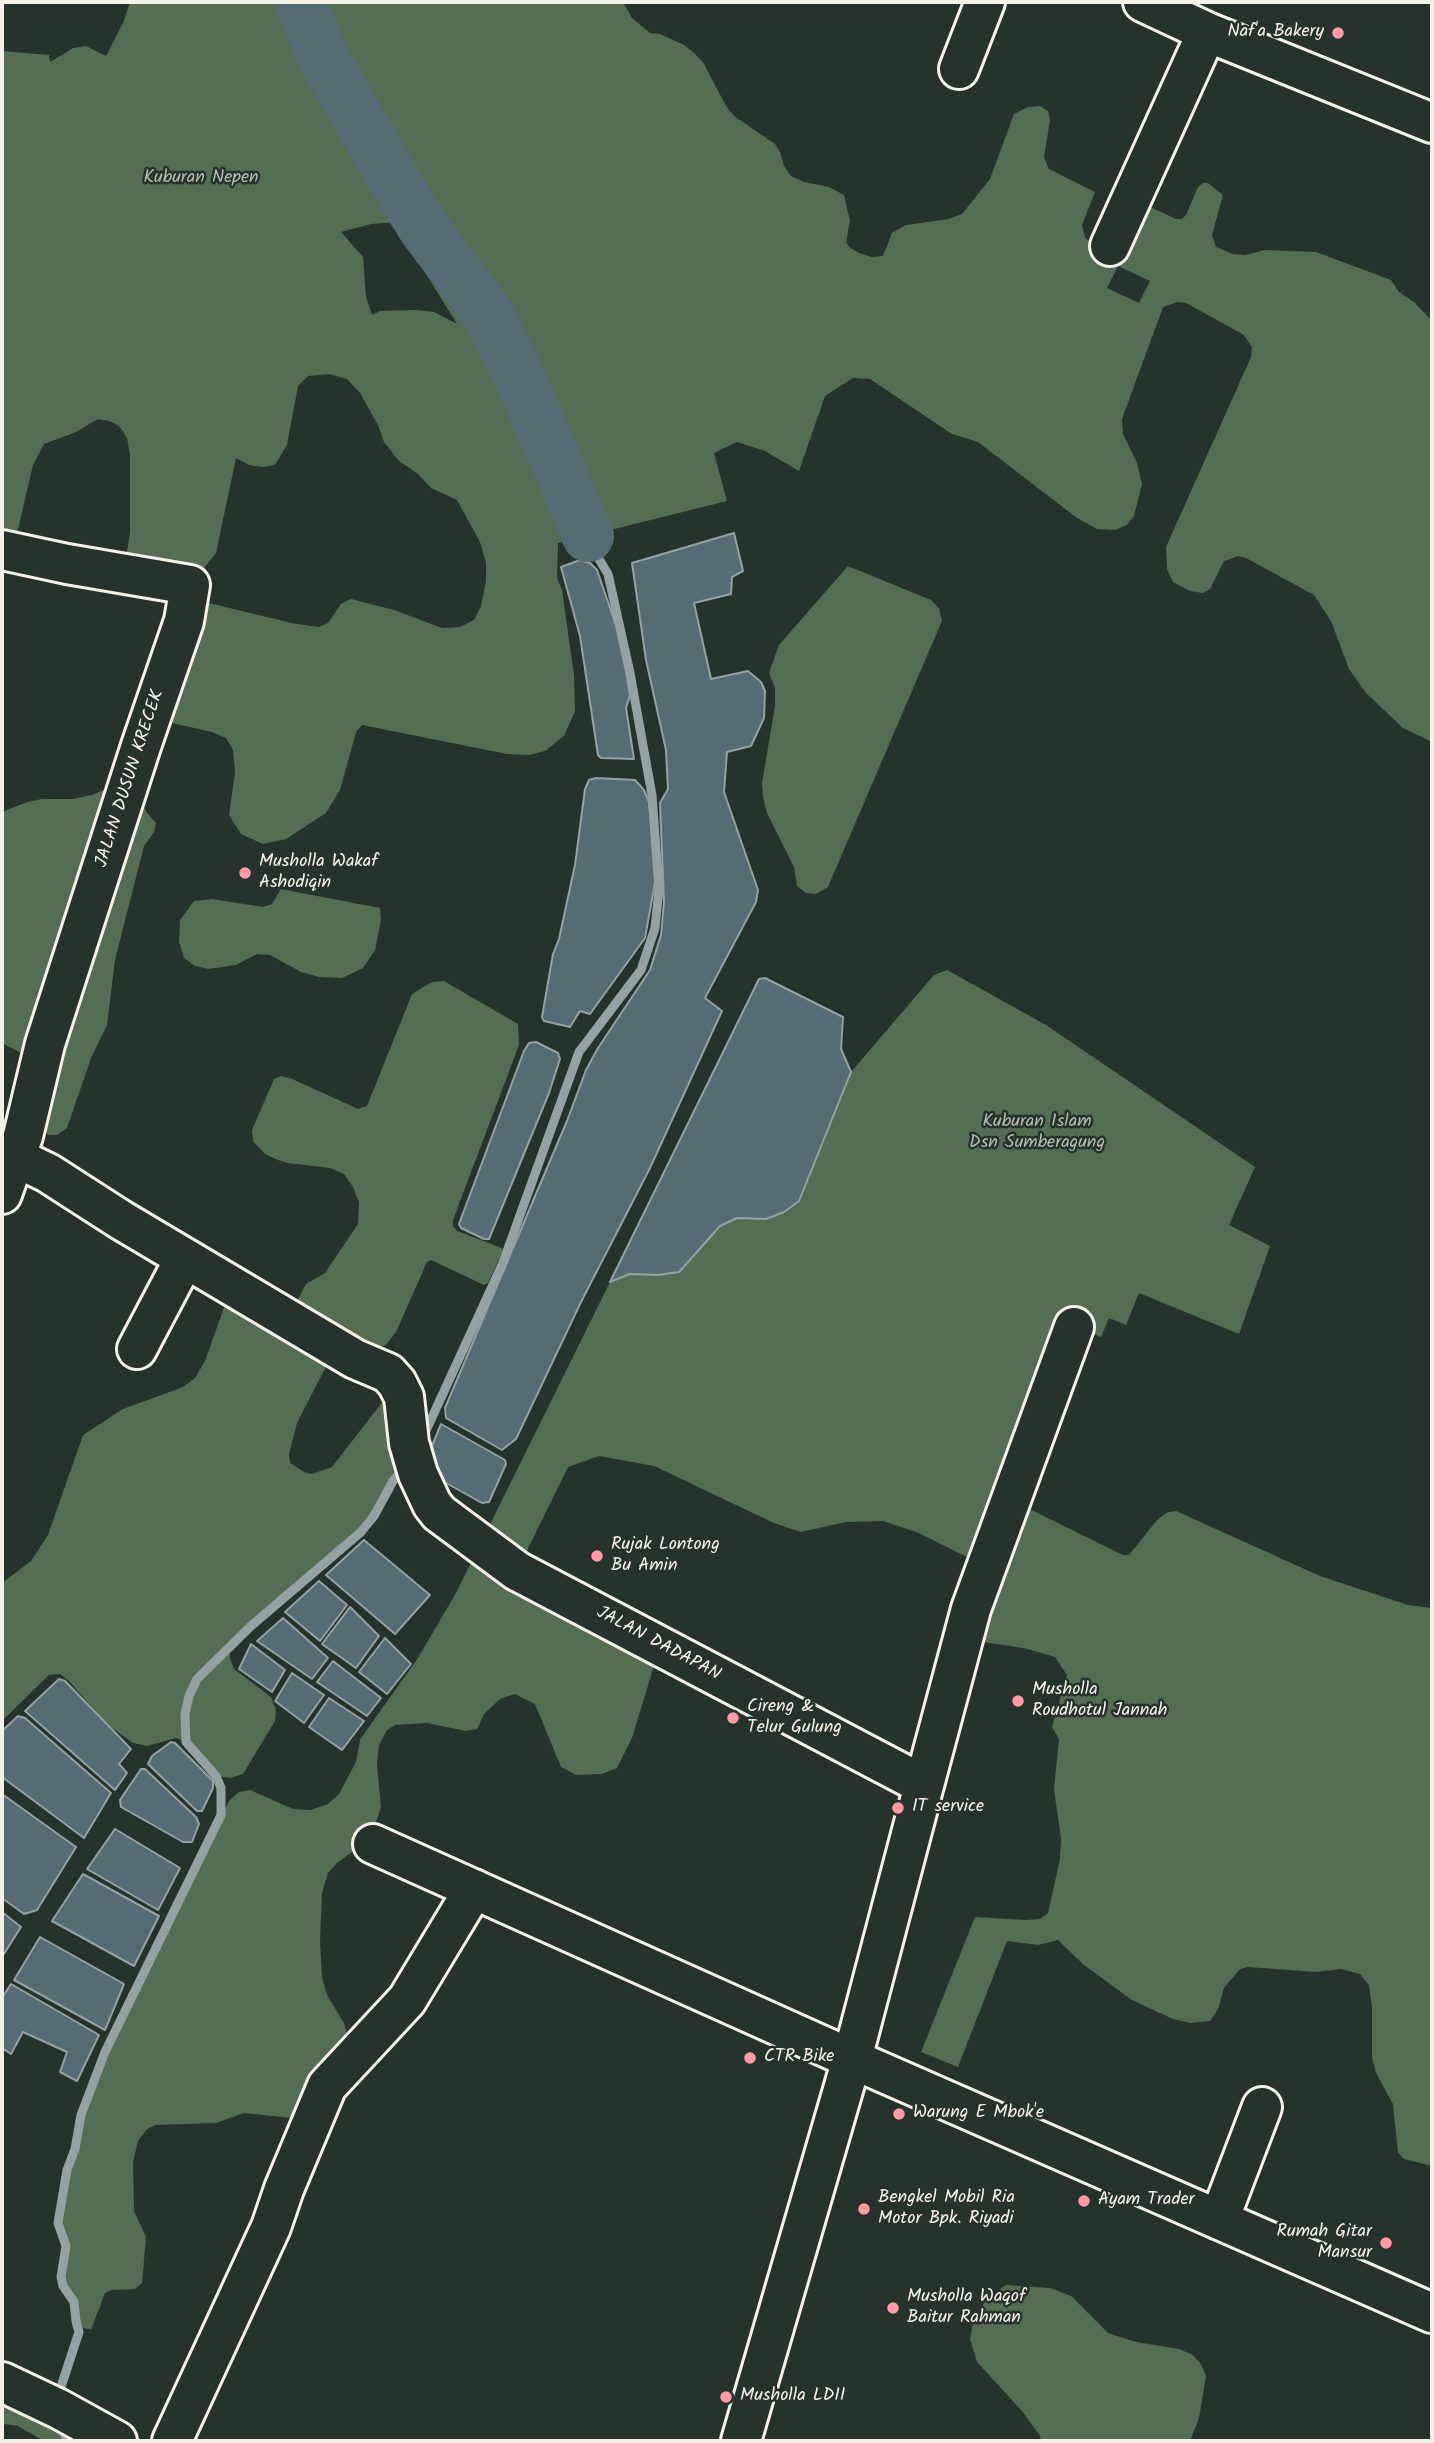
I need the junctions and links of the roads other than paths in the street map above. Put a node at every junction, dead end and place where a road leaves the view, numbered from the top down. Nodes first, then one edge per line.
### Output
1 (985, 2) edge
2 (1143, 2) edge
3 (1207, 32) junction
4 (959, 69) dead end
5 (1432, 123) edge
6 (1110, 246) dead end
7 (2, 550) edge
8 (15, 1157) junction
9 (2, 1194) edge
10 (185, 1258) junction
11 (1074, 1327) dead end
12 (137, 1349) dead end
13 (924, 1785) junction
14 (373, 1844) dead end
15 (474, 1889) junction
16 (852, 2059) junction
17 (1262, 2107) dead end
18 (1219, 2220) junction
19 (1432, 2313) edge
20 (2, 2382) edge
21 (117, 2441) edge
22 (172, 2441) edge
23 (741, 2441) edge

1 - 4 street
2 - 3 street
3 - 5 street
3 - 6 street
7 - 8 street, JALAN DUSUN KRECEK
8 - 9 street
8 - 10 street, JALAN DADAPAN
10 - 12 street
10 - 13 street, JALAN DADAPAN
11 - 13 street
13 - 16 street
14 - 15 street
15 - 16 street
15 - 22 street
16 - 18 street
16 - 23 street
17 - 18 street
18 - 19 street
20 - 21 street

